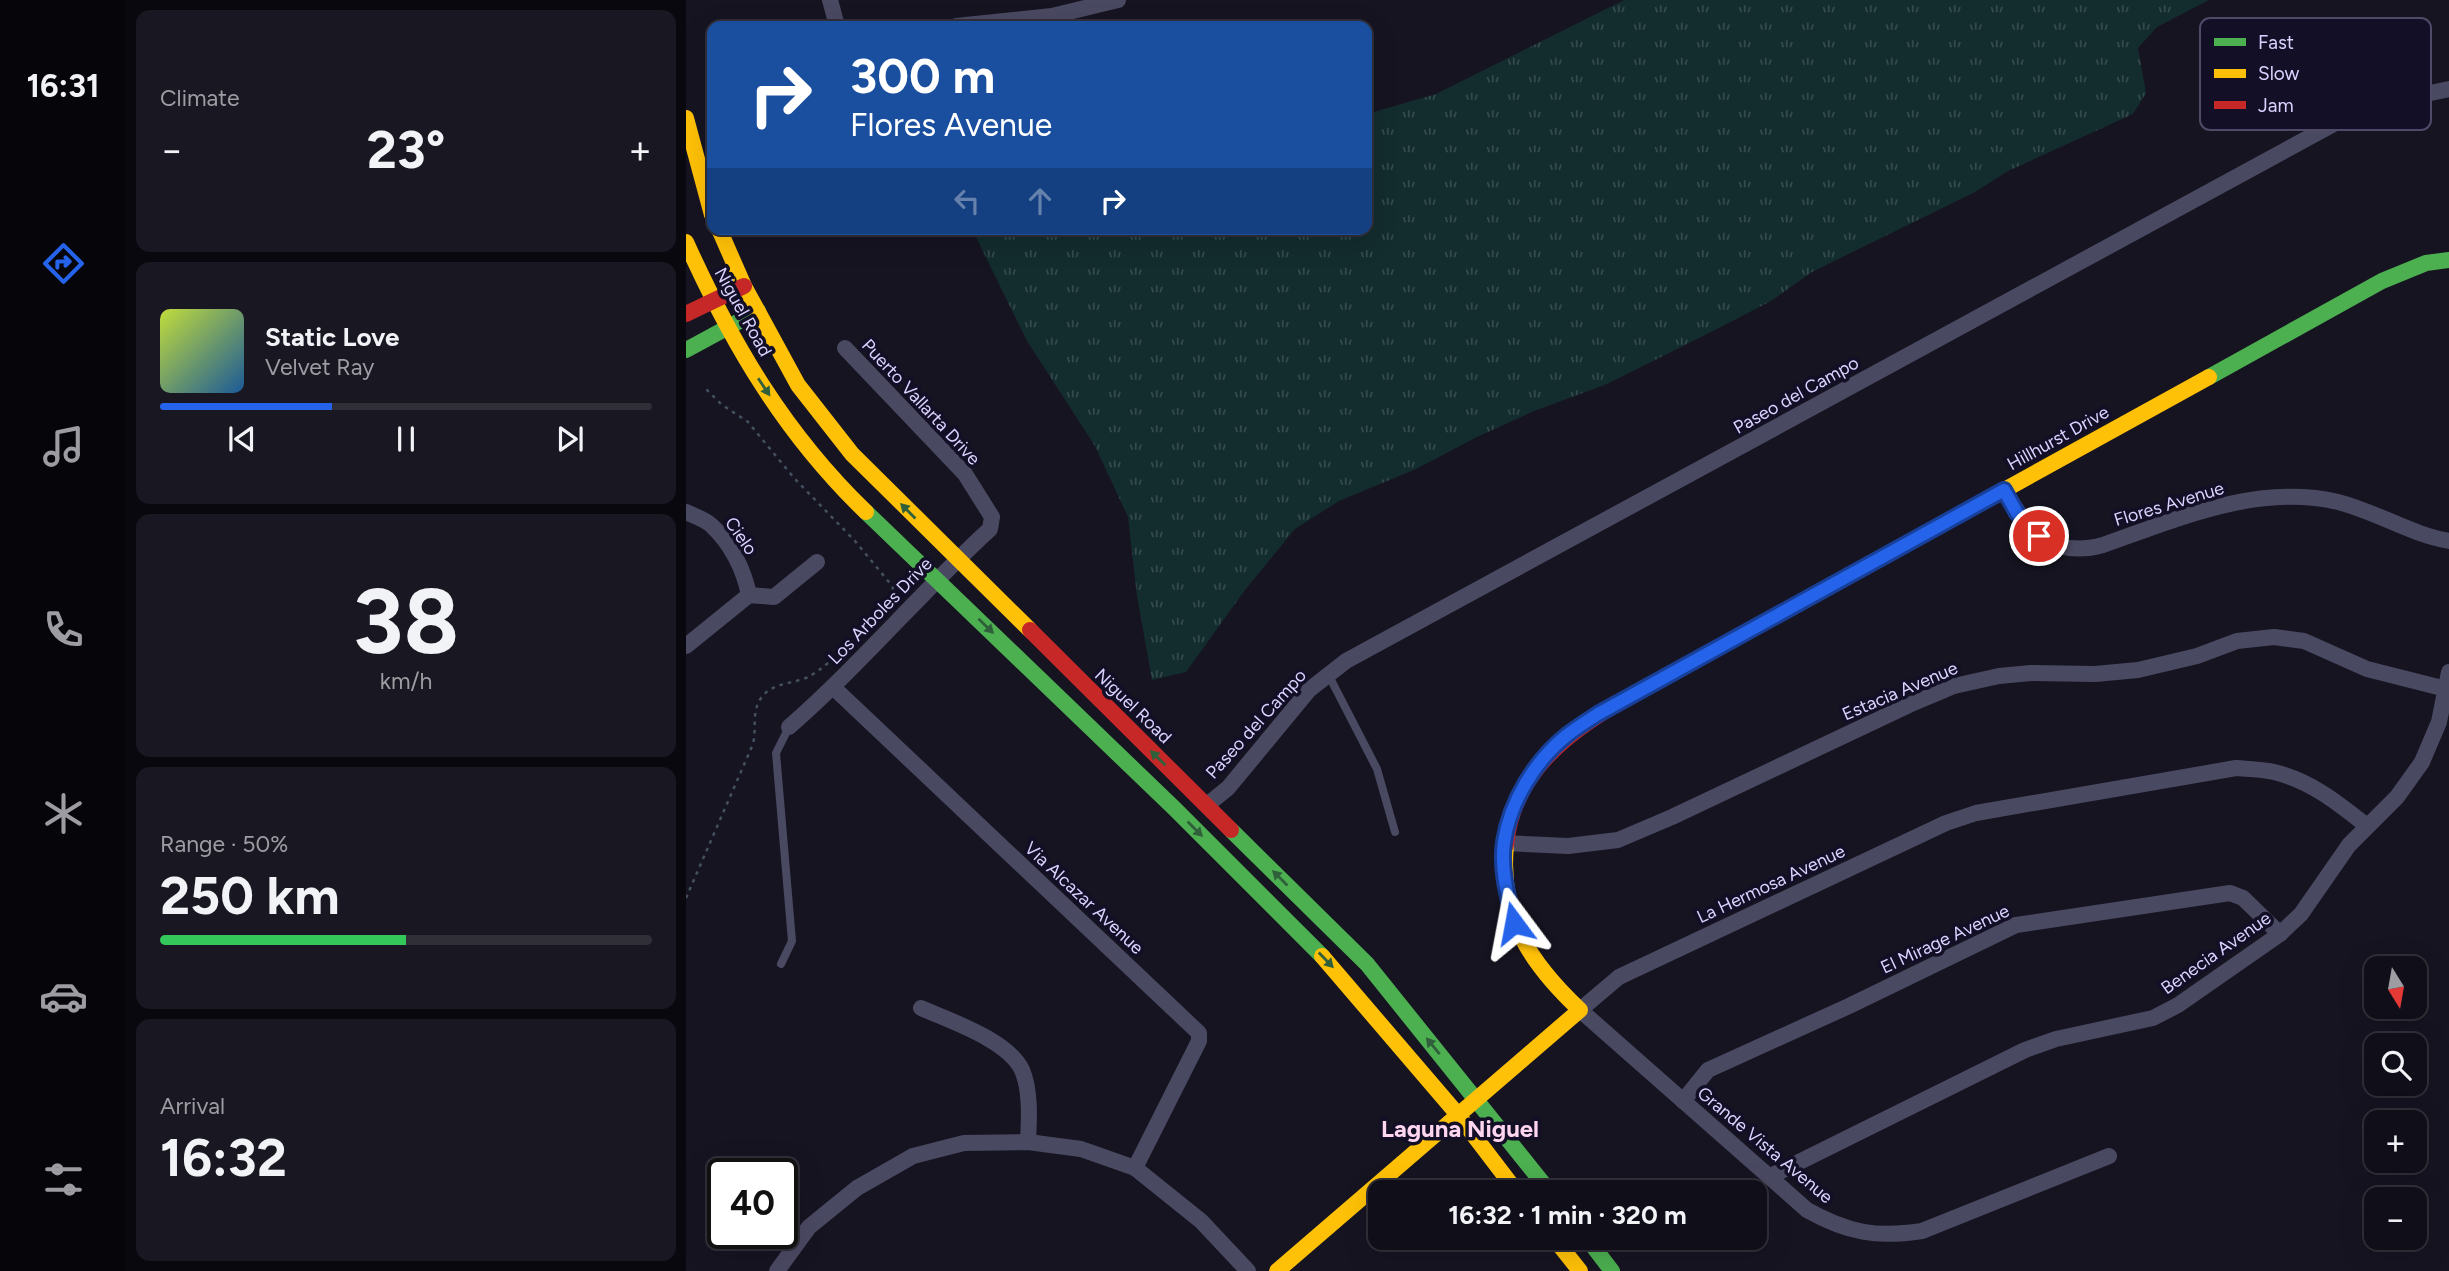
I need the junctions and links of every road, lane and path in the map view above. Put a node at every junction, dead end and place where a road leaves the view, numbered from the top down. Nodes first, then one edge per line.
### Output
1 (830, 0) edge
2 (1118, 0) edge
3 (836, 21) edge
4 (1004, 21) edge
5 (2449, 89) edge
6 (2431, 93) edge
7 (686, 118) edge
8 (2324, 130) edge
9 (707, 196) edge
10 (722, 235) edge
11 (686, 242) edge
12 (2449, 260) edge
13 (744, 286) junction
14 (712, 301) junction
15 (758, 311) junction
16 (686, 314) edge
17 (728, 329) junction
18 (845, 348) dead end
19 (686, 350) edge
20 (703, 386) dead end
21 (2004, 490) junction
22 (686, 512) edge
23 (992, 517) joint
24 (2449, 541) edge
25 (957, 559) junction
26 (817, 562) dead end
27 (937, 579) junction
28 (748, 595) junction
29 (686, 646) edge
30 (2449, 672) edge
31 (1328, 674) junction
32 (834, 688) junction
33 (2446, 689) junction
34 (789, 727) joint
35 (1109, 746) junction
36 (1208, 805) junction
37 (2367, 826) junction
38 (1395, 832) dead end
39 (1504, 843) junction
40 (1261, 894) junction
41 (686, 898) edge
42 (2280, 934) junction
43 (781, 964) dead end
44 (921, 1008) dead end
45 (1580, 1010) junction
46 (1476, 1099) junction
47 (1683, 1101) junction
48 (1459, 1116) junction
49 (1028, 1142) junction
50 (2109, 1156) dead end
51 (1135, 1168) junction
52 (1769, 1177) junction
53 (1508, 1180) edge
54 (1540, 1180) edge
55 (1563, 1250) edge
56 (1596, 1250) edge
57 (777, 1271) edge
58 (1248, 1271) edge
59 (1277, 1271) edge
60 (1580, 1271) edge
61 (1612, 1271) edge

1 - 3 street
2 - 4 street
5 - 6 street, Paseo del Campo
7 - 9 main road
8 - 31 street, Paseo del Campo
10 - 13 main road, Niguel Road
11 - 14 main road, Niguel Road
12 - 21 main road, Hillhurst Drive
13 - 14 main road
13 - 15 main road, Niguel Road
14 - 16 main road
14 - 17 main road, Niguel Road
15 - 17 main road
25 -> 15 main road, Niguel Road
17 - 19 main road
17 -> 27 main road, Niguel Road
18 - 23 street, Puerto Vallarta Drive
20 - 41 path
21 - 24 street, Flores Avenue
21 - 39 main road, Hillhurst Drive
22 - 28 street, Cielo
23 - 25 street, Los Arboles Drive
25 - 27 street, Los Arboles Drive
36 -> 25 main road, Niguel Road
26 - 28 street
27 - 32 street, Los Arboles Drive
27 -> 35 main road, Niguel Road
28 - 29 street
30 - 33 street, Benecia Avenue
31 - 36 street, Paseo del Campo
31 - 38 lane
32 - 34 street, Los Arboles Drive
32 - 51 street, Via Alcazar Avenue
33 - 37 street, Benecia Avenue
33 - 39 street, Estacia Avenue
34 - 43 lane
35 - 36 main road
35 -> 40 main road, Niguel Road
36 - 40 main road
46 -> 36 main road, Niguel Road
37 - 42 street, Benecia Avenue
37 - 45 street, La Hermosa Avenue
39 - 45 main road, Hillhurst Drive
40 -> 48 main road, Niguel Road
42 - 47 street, El Mirage Avenue
42 - 52 street, Benecia Avenue
44 - 49 street
45 - 46 main road, La Hermosa Avenue
45 - 47 street, Grande Vista Avenue
46 - 48 main road, La Hermosa Avenue
46 - 54 main road, Niguel Road
47 - 52 street, Grande Vista Avenue
48 - 53 main road, Niguel Road
48 - 59 main road, La Hermosa Avenue
49 - 51 street
49 - 57 street
50 - 52 street, Grande Vista Avenue
51 - 58 street
55 - 60 main road
56 - 61 main road

